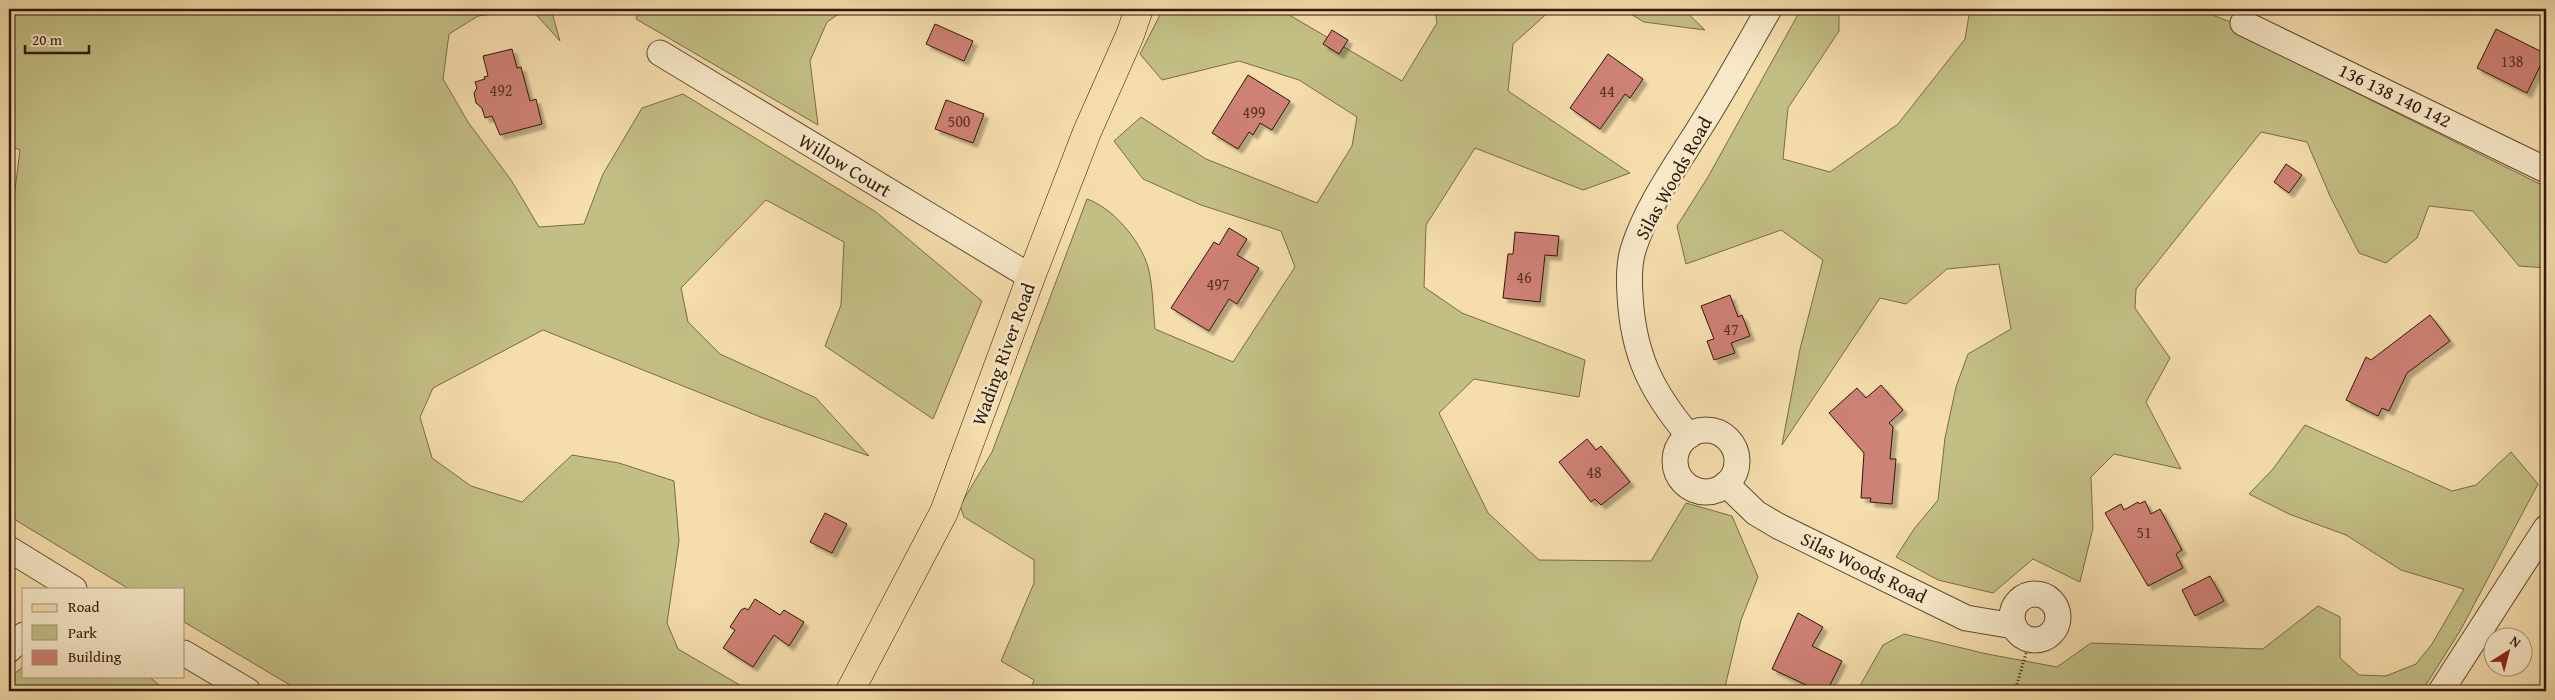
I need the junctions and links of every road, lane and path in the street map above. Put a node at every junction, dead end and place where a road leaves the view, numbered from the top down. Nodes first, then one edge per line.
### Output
1 (1139, 9) edge
2 (1769, 9) edge
3 (2243, 23) dead end
4 (660, 53) dead end
5 (2546, 170) edge
6 (1031, 277) junction
7 (1688, 436) junction
8 (1726, 484) junction
9 (2546, 528) edge
10 (9, 549) edge
11 (59, 585) edge
12 (2022, 633) joint
13 (22, 637) edge
14 (9, 650) edge
15 (185, 654) edge
16 (248, 691) edge
17 (850, 691) edge
18 (2015, 691) edge
19 (2441, 691) edge

1 - 6 main road, Wading River Road
2 - 7 street, Silas Woods Road
3 - 5 street, 136 138 140 142
4 - 6 street, Willow Court
6 - 17 main road, Wading River Road
7 - 8 street
7 - 8 street
8 - 12 street, Silas Woods Road
9 - 19 street
10 - 11 street
12 - 18 path
13 - 14 street
15 - 16 street

